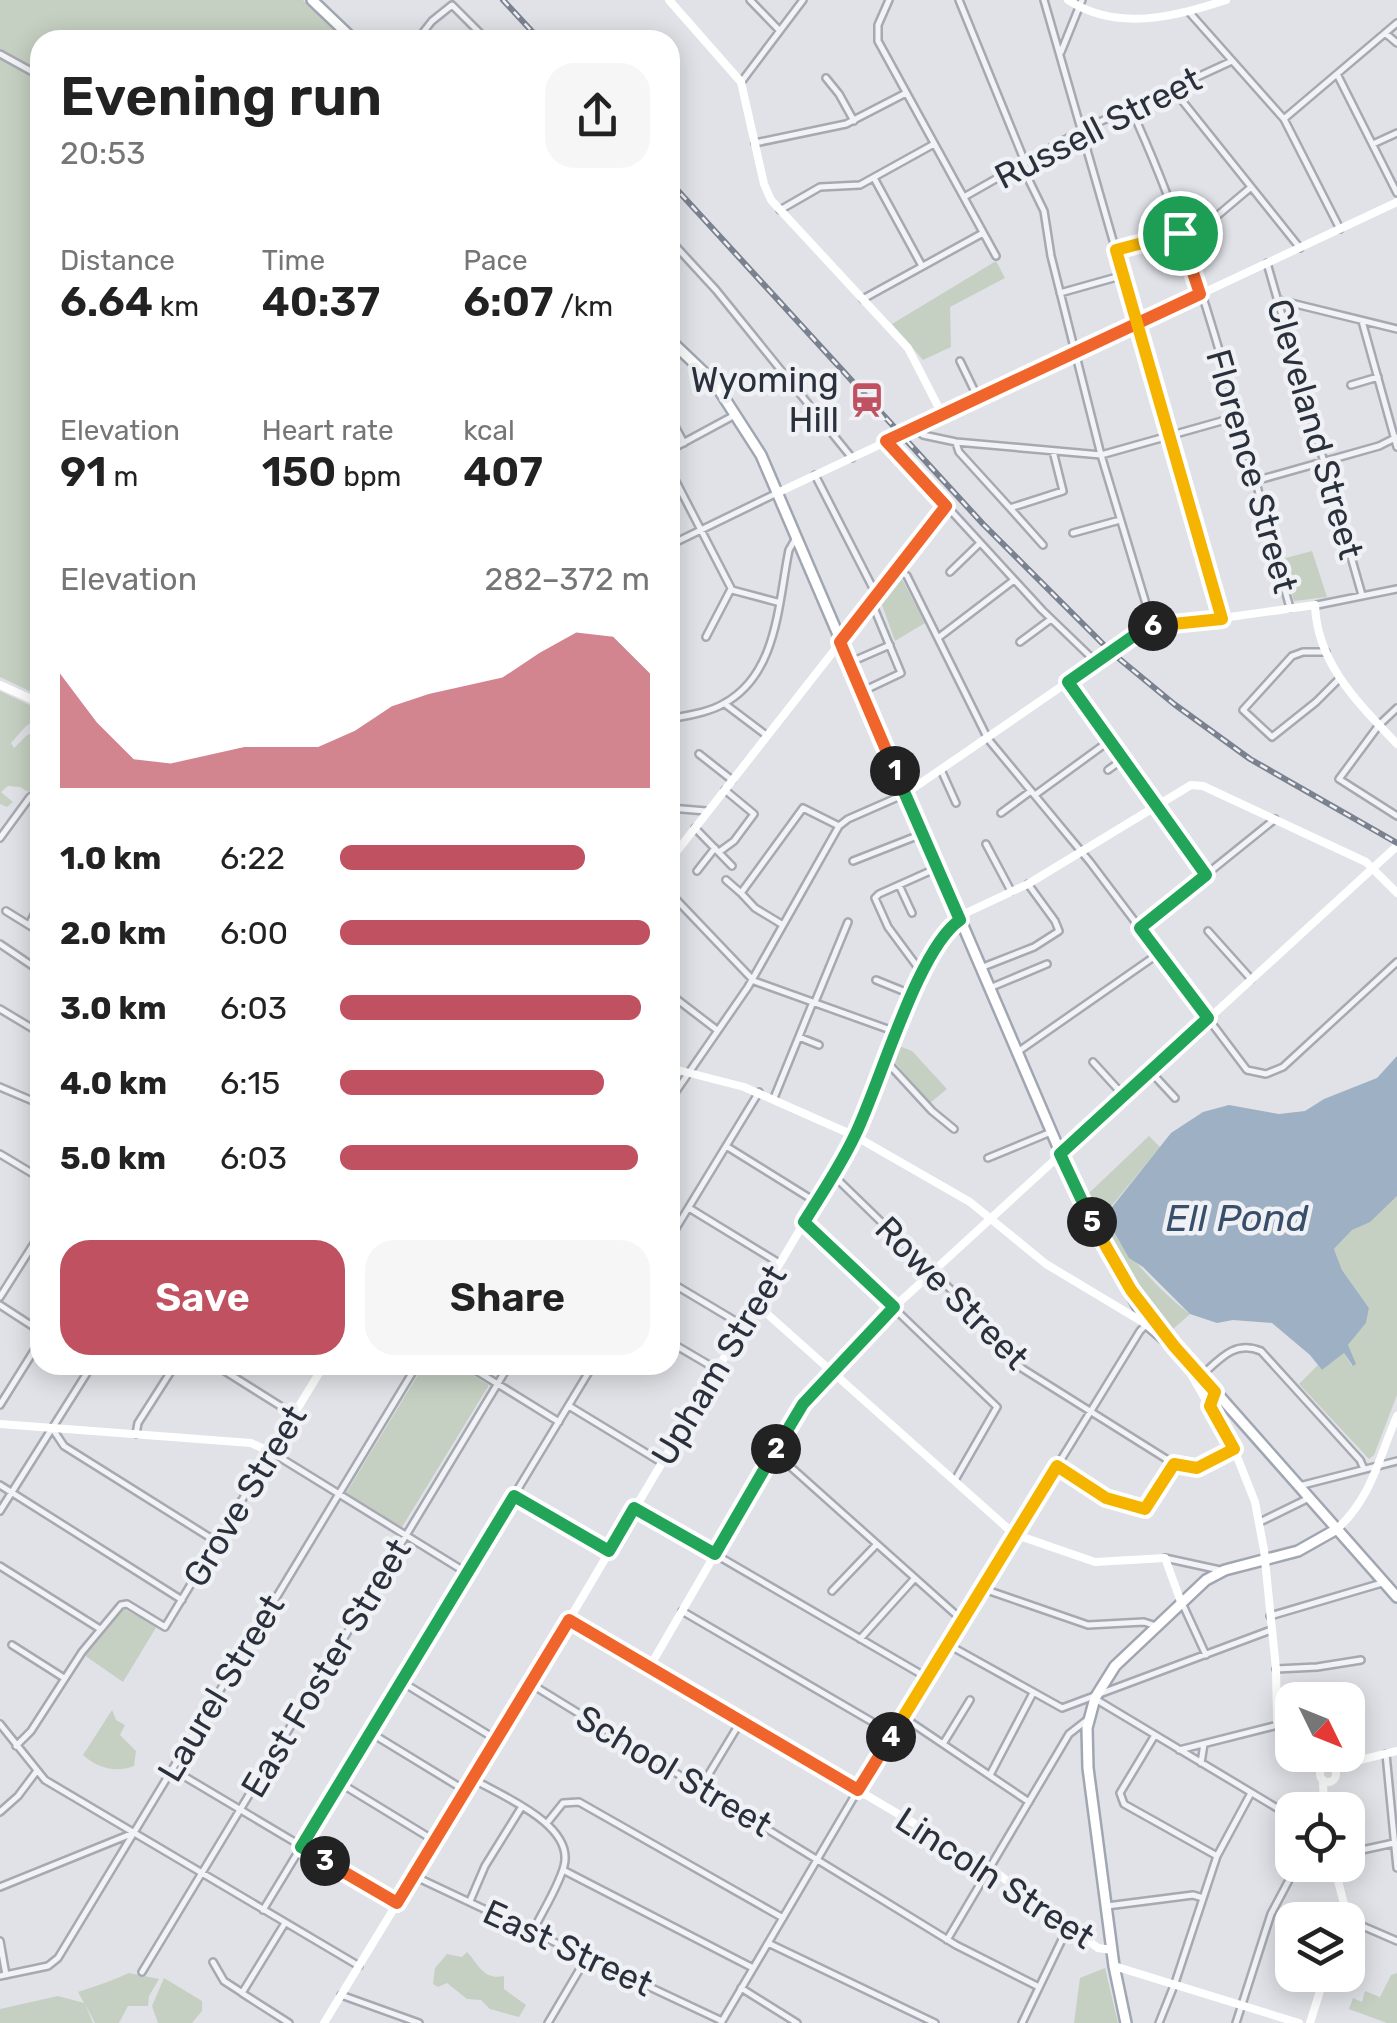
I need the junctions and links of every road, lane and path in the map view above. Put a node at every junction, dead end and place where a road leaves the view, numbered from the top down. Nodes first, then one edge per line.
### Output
1 (312, 0) edge
2 (669, 0) edge
3 (750, 0) edge
4 (803, 0) edge
5 (888, 0) edge
6 (959, 0) edge
7 (1044, 0) edge
8 (1068, 0) edge
9 (1226, 0) edge
10 (1080, 3) edge
11 (1198, 4) edge
12 (1189, 12) junction
13 (1397, 23) edge
14 (344, 30) edge
15 (425, 30) edge
16 (477, 30) edge
17 (780, 30) junction
18 (1386, 32) junction
19 (1397, 43) edge
20 (0, 54) edge
21 (1060, 54) junction
22 (1232, 61) junction
23 (30, 70) edge
24 (1338, 74) junction
25 (826, 78) dead end
26 (741, 82) junction
27 (1172, 88) junction
28 (906, 94) junction
29 (1130, 107) junction
30 (1284, 119) junction
31 (854, 121) junction
32 (1082, 130) junction
33 (1397, 132) edge
34 (755, 143) junction
35 (934, 144) junction
36 (1373, 144) junction
37 (1023, 163) junction
38 (874, 178) junction
39 (1250, 188) junction
40 (1397, 192) edge
41 (964, 197) junction
42 (1397, 202) edge
43 (780, 210) junction
44 (1340, 229) junction
45 (983, 233) junction
46 (1180, 233) junction
47 (1300, 248) junction
48 (1116, 250) junction
49 (680, 251) edge
50 (996, 256) dead end
51 (1267, 263) junction
52 (922, 266) junction
53 (1124, 276) junction
54 (1060, 292) junction
55 (1200, 294) junction
56 (863, 299) junction
57 (1279, 300) junction
58 (1362, 321) junction
59 (1138, 323) junction
60 (1397, 329) edge
61 (680, 350) edge
62 (1075, 352) junction
63 (960, 360) dead end
64 (1378, 377) junction
65 (1351, 385) dead end
66 (978, 398) junction
67 (736, 414) junction
68 (942, 414) junction
69 (1236, 417) junction
70 (914, 428) junction
71 (680, 436) edge
72 (1170, 436) junction
73 (1396, 437) edge
74 (886, 441) junction
75 (956, 442) junction
76 (684, 443) junction
77 (680, 445) edge
78 (1397, 447) edge
79 (1053, 451) junction
80 (1101, 455) junction
81 (852, 458) junction
82 (1324, 461) junction
83 (815, 475) junction
84 (1255, 482) junction
85 (680, 490) edge
86 (777, 493) junction
87 (946, 506) junction
88 (1010, 508) junction
89 (1120, 520) junction
90 (700, 529) junction
91 (1073, 533) dead end
92 (796, 538) junction
93 (680, 540) edge
94 (980, 543) junction
95 (1042, 545) dead end
96 (898, 568) junction
97 (950, 572) dead end
98 (1014, 580) junction
99 (731, 588) junction
100 (1397, 589) edge
101 (1362, 595) junction
102 (877, 596) junction
103 (778, 602) junction
104 (872, 603) junction
105 (1315, 606) junction
106 (1302, 608) junction
107 (1291, 611) junction
108 (1051, 618) junction
109 (1222, 619) junction
110 (1317, 625) junction
111 (1153, 626) junction
112 (706, 636) dead end
113 (938, 638) junction
114 (840, 642) junction
115 (1020, 642) dead end
116 (890, 645) junction
117 (1326, 652) junction
118 (1096, 662) junction
119 (849, 663) junction
120 (811, 679) junction
121 (1338, 680) junction
122 (1068, 682) junction
123 (0, 684) edge
124 (861, 692) junction
125 (30, 698) edge
126 (725, 704) junction
127 (1397, 708) edge
128 (680, 716) edge
129 (1379, 725) junction
130 (767, 736) junction
131 (988, 739) junction
132 (1109, 741) junction
133 (1397, 744) edge
134 (699, 754) dead end
135 (1122, 760) junction
136 (1108, 770) dead end
137 (942, 772) junction
138 (732, 780) junction
139 (725, 790) junction
140 (1034, 793) junction
141 (905, 794) junction
142 (30, 797) dead end
143 (956, 803) dead end
144 (1154, 805) junction
145 (680, 808) edge
146 (708, 812) junction
147 (1001, 813) dead end
148 (1397, 816) edge
149 (1275, 820) junction
150 (840, 826) junction
151 (694, 828) junction
152 (922, 834) junction
153 (0, 838) edge
154 (986, 844) dead end
155 (1397, 846) edge
156 (680, 847) edge
157 (717, 850) junction
158 (1081, 850) junction
159 (853, 861) dead end
160 (732, 866) dead end
161 (937, 868) junction
162 (1373, 868) junction
163 (697, 870) dead end
164 (1206, 875) junction
165 (726, 880) dead end
166 (899, 884) junction
167 (1028, 884) junction
168 (1011, 892) junction
169 (741, 894) junction
170 (1397, 894) edge
171 (680, 904) edge
172 (6, 911) dead end
173 (912, 913) dead end
174 (960, 920) junction
175 (30, 921) edge
176 (848, 922) dead end
177 (784, 924) junction
178 (28, 925) joint
179 (1140, 928) junction
180 (1208, 931) dead end
181 (0, 944) edge
182 (1159, 954) junction
183 (1397, 962) edge
184 (30, 964) edge
185 (1047, 964) dead end
186 (980, 968) junction
187 (922, 973) junction
188 (1252, 979) junction
189 (753, 980) junction
190 (876, 980) dead end
191 (989, 988) junction
192 (912, 996) junction
193 (680, 1002) edge
194 (814, 1003) junction
195 (0, 1009) edge
196 (1208, 1018) junction
197 (30, 1027) edge
198 (717, 1030) junction
199 (898, 1032) junction
200 (799, 1037) junction
201 (819, 1046) dead end
202 (1017, 1053) junction
203 (886, 1062) junction
204 (1092, 1062) dead end
205 (680, 1070) edge
206 (1150, 1071) junction
207 (687, 1072) junction
208 (680, 1084) edge
209 (0, 1087) edge
210 (759, 1092) junction
211 (1124, 1096) junction
212 (774, 1098) junction
213 (1175, 1098) dead end
214 (30, 1100) edge
215 (954, 1129) dead end
216 (1051, 1132) junction
217 (855, 1136) junction
218 (726, 1146) junction
219 (0, 1154) edge
220 (1060, 1154) junction
221 (988, 1158) dead end
222 (30, 1172) edge
223 (833, 1175) junction
224 (816, 1202) junction
225 (689, 1208) junction
226 (992, 1218) junction
227 (680, 1222) edge
228 (804, 1222) junction
229 (30, 1250) edge
230 (779, 1263) junction
231 (933, 1272) junction
232 (680, 1288) edge
233 (1131, 1290) junction
234 (0, 1297) edge
235 (755, 1303) junction
236 (0, 1305) edge
237 (894, 1307) junction
238 (30, 1324) edge
239 (1148, 1324) junction
240 (742, 1325) junction
241 (1163, 1329) junction
242 (1175, 1347) junction
243 (680, 1348) edge
244 (30, 1358) edge
245 (716, 1369) junction
246 (833, 1371) junction
247 (86, 1375) edge
248 (169, 1375) edge
249 (231, 1375) edge
250 (318, 1375) edge
251 (411, 1375) edge
252 (483, 1375) edge
253 (503, 1375) edge
254 (588, 1375) edge
255 (1201, 1376) junction
256 (498, 1384) junction
257 (1215, 1392) junction
258 (0, 1405) edge
259 (569, 1406) junction
260 (1090, 1412) junction
261 (1212, 1412) junction
262 (294, 1414) junction
263 (1397, 1416) edge
264 (559, 1422) junction
265 (0, 1424) edge
266 (52, 1428) junction
267 (136, 1434) junction
268 (1234, 1449) junction
269 (270, 1452) junction
270 (774, 1452) junction
271 (1397, 1461) edge
272 (661, 1462) junction
273 (1174, 1464) junction
274 (1057, 1466) junction
275 (1379, 1466) junction
276 (1364, 1469) junction
277 (954, 1481) junction
278 (0, 1486) edge
279 (1299, 1486) junction
280 (12, 1493) junction
281 (339, 1494) junction
282 (514, 1496) junction
283 (1309, 1498) junction
284 (634, 1508) junction
285 (0, 1512) edge
286 (1260, 1522) junction
287 (1337, 1529) junction
288 (1014, 1534) junction
289 (406, 1536) junction
290 (216, 1542) junction
291 (876, 1544) junction
292 (609, 1551) junction
293 (715, 1554) junction
294 (1164, 1558) junction
295 (1265, 1560) junction
296 (2, 1568) edge
297 (1225, 1570) junction
298 (467, 1574) junction
299 (0, 1577) edge
300 (915, 1578) junction
301 (1384, 1582) junction
302 (981, 1588) junction
303 (832, 1592) dead end
304 (1397, 1597) edge
305 (182, 1600) junction
306 (1181, 1602) junction
307 (682, 1611) junction
308 (1270, 1616) junction
309 (569, 1620) junction
310 (962, 1620) junction
311 (1157, 1626) junction
312 (100, 1630) junction
313 (1271, 1630) junction
314 (860, 1638) junction
315 (947, 1644) junction
316 (12, 1645) dead end
317 (1206, 1655) junction
318 (1361, 1660) dead end
319 (648, 1668) junction
320 (1276, 1669) junction
321 (927, 1677) junction
322 (65, 1678) junction
323 (402, 1682) junction
324 (1276, 1682) edge
325 (531, 1684) junction
326 (1033, 1693) junction
327 (1094, 1698) junction
328 (970, 1700) dead end
329 (903, 1717) junction
330 (1088, 1718) junction
331 (741, 1721) junction
332 (0, 1724) edge
333 (1275, 1726) edge
334 (371, 1733) junction
335 (893, 1734) junction
336 (1154, 1735) junction
337 (497, 1740) junction
338 (943, 1744) junction
339 (1204, 1744) junction
340 (16, 1746) junction
341 (1179, 1750) junction
342 (1397, 1751) edge
343 (1386, 1754) junction
344 (1201, 1762) junction
345 (172, 1770) junction
346 (36, 1772) junction
347 (1328, 1774) joint
348 (990, 1776) junction
349 (473, 1779) junction
350 (340, 1783) junction
351 (700, 1788) junction
352 (466, 1790) junction
353 (858, 1790) junction
354 (1326, 1792) edge
355 (1252, 1793) junction
356 (1029, 1802) junction
357 (1275, 1807) edge
358 (521, 1808) junction
359 (240, 1810) junction
360 (0, 1812) edge
361 (547, 1823) junction
362 (134, 1833) junction
363 (435, 1841) junction
364 (1394, 1843) junction
365 (301, 1847) junction
366 (1365, 1850) edge
367 (1217, 1856) junction
368 (818, 1858) junction
369 (1397, 1864) edge
370 (990, 1868) junction
371 (562, 1870) junction
372 (202, 1874) junction
373 (414, 1876) junction
374 (1288, 1882) edge
375 (0, 1887) edge
376 (1203, 1898) junction
377 (470, 1902) junction
378 (397, 1903) junction
379 (1106, 1906) junction
380 (264, 1910) junction
381 (783, 1918) junction
382 (285, 1923) junction
383 (1068, 1927) junction
384 (1365, 1928) edge
385 (533, 1932) junction
386 (0, 1940) edge
387 (947, 1940) junction
388 (1397, 1941) edge
389 (768, 1943) junction
390 (1112, 1950) junction
391 (586, 1957) junction
392 (213, 1962) dead end
393 (359, 1966) junction
394 (1114, 1966) junction
395 (753, 1968) junction
396 (142, 1972) dead end
397 (3, 1976) edge
398 (1175, 1983) junction
399 (1039, 1987) junction
400 (741, 1988) junction
401 (1320, 1992) edge
402 (242, 1993) junction
403 (341, 1995) junction
404 (1242, 2005) junction
405 (721, 2022) edge
406 (289, 2023) edge
407 (324, 2023) edge
408 (419, 2023) edge
409 (548, 2023) edge
410 (797, 2023) edge
411 (936, 2023) edge
412 (1022, 2023) edge
413 (1126, 2023) edge
414 (1159, 2023) edge
415 (1236, 2023) edge
416 (1299, 2023) edge
417 (1310, 2023) edge

1 - 14 main road
2 - 26 street
3 - 17 street
4 - 17 street
5 - 28 street
6 - 37 street
7 - 21 street
8 - 10 street
9 - 11 street
10 - 12 street
10 - 21 street
11 - 12 street
12 - 22 street
13 - 18 street
15 - 16 street
17 - 26 street
18 - 19 street
18 - 24 street
20 - 23 street
21 - 32 street
22 - 27 street, Russell Street
22 - 30 street
24 - 30 street
24 - 36 street
25 - 31 street
26 - 34 street
27 - 29 street, Russell Street
27 - 39 street
28 - 31 street
28 - 35 street
29 - 32 street, Russell Street
29 - 46 street, Florence Street
30 - 44 street
31 - 34 street
32 - 37 street, Russell Street
32 - 48 street
33 - 36 street
34 - 43 street
35 - 38 street
35 - 41 street
36 - 40 street
37 - 41 street, Russell Street
37 - 54 street
38 - 43 street
38 - 52 street
39 - 46 street
39 - 47 street
41 - 45 street
42 - 44 street
43 - 56 street
44 - 47 street
45 - 50 street
45 - 52 street
46 - 48 street
46 - 55 street, Florence Street
47 - 51 street
48 - 53 street
49 - 81 street
51 - 55 street
51 - 57 street, Cleveland Street
52 - 56 street
53 - 54 street
53 - 59 street
54 - 62 street
55 - 59 street
55 - 69 street, Florence Street
56 - 68 street
57 - 58 street
57 - 82 street, Cleveland Street
58 - 60 street
58 - 64 street
59 - 62 street
59 - 72 street
61 - 67 main road
62 - 66 street
62 - 80 street
63 - 66 street
64 - 65 street
64 - 73 street
66 - 68 street
67 - 76 street
67 - 86 main road
68 - 70 street
69 - 72 street
69 - 84 street, Florence Street
70 - 74 street
70 - 75 street
71 - 76 street
72 - 80 street
72 - 109 street
73 - 78 street
73 - 82 street
74 - 81 street
74 - 87 street
75 - 79 street
75 - 88 street
76 - 77 street
79 - 80 street
79 - 88 street
80 - 89 street
81 - 83 street
82 - 84 street
82 - 101 street, Cleveland Street
83 - 86 street
83 - 102 street
84 - 107 street, Florence Street
85 - 90 street
86 - 90 street
86 - 92 main road
87 - 94 street
87 - 96 street
88 - 95 street
89 - 91 street
89 - 111 street
90 - 93 street
90 - 99 street
92 - 103 street
92 - 114 main road
94 - 97 street
94 - 98 street
96 - 102 street
96 - 113 street
98 - 108 street
98 - 113 street
99 - 103 street
99 - 112 street
100 - 101 street
101 - 105 street
102 - 104 street
103 - 126 street
104 - 114 street
104 - 116 street
105 - 106 street
105 - 110 street
106 - 107 street
106 - 110 street
107 - 109 street
108 - 115 street
108 - 118 street
109 - 111 street
110 - 117 street
111 - 118 street
113 - 131 street
114 - 119 main road
114 - 120 street
116 - 119 street
116 - 124 street
117 - 121 street
117 - 121 street
118 - 122 street
119 - 120 street
119 - 124 main road
120 - 130 street
121 - 129 street
122 - 131 street
122 - 132 street
123 - 125 street
124 - 141 main road
126 - 128 street
126 - 130 street
127 - 129 street
129 - 133 street
129 - 148 street
130 - 138 street
131 - 137 street
131 - 140 street
132 - 135 street
132 - 140 street
134 - 138 street
135 - 136 street
135 - 144 street
137 - 141 street
137 - 143 street
138 - 139 street
139 - 146 street
139 - 157 street
140 - 147 street
140 - 158 street
141 - 150 street
141 - 152 main road
142 - 153 street
144 - 149 street
144 - 158 street
144 - 164 street
145 - 146 street
146 - 151 street
149 - 162 street
149 - 164 street
150 - 169 street
150 - 177 street
151 - 156 street
151 - 157 street
152 - 159 street
152 - 161 main road
154 - 168 street
155 - 162 street
157 - 160 street
157 - 163 street
158 - 167 street
158 - 179 street
161 - 166 street
161 - 174 main road
162 - 170 street
162 - 188 street
164 - 179 street
165 - 169 street
166 - 173 street
166 - 187 street
167 - 168 street
167 - 186 street
168 - 174 street
169 - 177 street
171 - 189 street
172 - 178 street
174 - 186 main road
174 - 187 street, Upham Street
175 - 178 street
176 - 194 street
177 - 189 street
179 - 182 street
180 - 188 street
181 - 184 street
182 - 196 street
182 - 202 street
183 - 196 street
185 - 191 street
186 - 191 main road
187 - 192 street, Upham Street
188 - 196 street
189 - 194 street
189 - 198 street
190 - 192 street
191 - 202 main road
192 - 199 street, Upham Street
193 - 198 street
194 - 199 street
194 - 200 street
195 - 197 street
196 - 206 street
198 - 207 street
199 - 203 street, Upham Street
200 - 201 street
200 - 212 street
202 - 216 main road
203 - 215 street
203 - 217 street, Upham Street
204 - 211 street
205 - 207 street
206 - 211 street
206 - 213 street
207 - 208 street
207 - 210 street
209 - 214 street
210 - 212 street
210 - 218 street
211 - 220 street
212 - 217 street
216 - 220 main road
216 - 221 street
217 - 223 street, Upham Street
217 - 226 street
218 - 224 street
218 - 225 street
219 - 222 street
220 - 226 street
220 - 233 main road
223 - 224 street, Upham Street
223 - 231 street, Rowe Street
224 - 228 street, Upham Street
225 - 227 street
225 - 230 street
226 - 231 street
226 - 239 street
228 - 230 street, Upham Street
228 - 237 street
229 - 234 street
230 - 235 street, Upham Street
231 - 237 street
231 - 260 street, Rowe Street
232 - 240 street
233 - 239 main road
233 - 241 main road
235 - 240 street, Upham Street
235 - 246 street
236 - 238 street
237 - 246 street
237 - 277 street
239 - 241 street
239 - 242 main road
239 - 260 street
240 - 245 street, Upham Street
241 - 242 main road
242 - 255 main road
242 - 261 street
243 - 245 street
244 - 258 street
245 - 272 street, Upham Street
246 - 270 street
246 - 277 street
247 - 266 street
248 - 267 street
249 - 262 street
250 - 262 street, Grove Street
251 - 281 street, Laurel Street
252 - 256 street
253 - 256 street, East Foster Street
254 - 259 street
255 - 257 main road
255 - 276 street
256 - 264 street
256 - 289 street, East Foster Street
257 - 261 street
257 - 279 main road
259 - 264 street
259 - 272 street
260 - 273 street, Rowe Street
260 - 274 street
261 - 268 street
262 - 269 street, Grove Street
263 - 275 street
264 - 282 street
265 - 266 street
266 - 267 street
266 - 280 street
266 - 290 street
267 - 269 street
268 - 273 street
268 - 286 street
269 - 281 street
269 - 290 street, Grove Street
270 - 291 street
270 - 293 street
271 - 275 street
272 - 284 street, Upham Street
273 - 274 street
274 - 288 street
275 - 276 street
275 - 287 street
276 - 279 street
277 - 288 street
278 - 280 street
279 - 283 main road
280 - 285 street
280 - 305 street
281 - 289 street
281 - 345 street, Laurel Street
282 - 292 street
282 - 298 street
283 - 286 street
283 - 287 main road
284 - 292 street, Upham Street
284 - 293 street
286 - 295 street
287 - 295 main road
287 - 301 main road
288 - 294 street
288 - 302 street
289 - 298 street
289 - 359 street, East Foster Street
290 - 305 street, Grove Street
291 - 300 street
291 - 303 street
292 - 309 street, Upham Street
293 - 307 street
293 - 314 street
294 - 297 street
294 - 306 street
295 - 297 main road
295 - 308 street
296 - 299 street
296 - 312 street
297 - 306 main road
298 - 323 street
300 - 310 street
300 - 314 street
301 - 304 main road
301 - 308 street
302 - 310 street
302 - 311 street
305 - 312 street, Grove Street
306 - 311 main road
306 - 317 street
307 - 319 street
307 - 335 street
308 - 313 street
309 - 319 street, Lincoln Street
309 - 325 street, Upham Street
310 - 315 street
311 - 327 main road
312 - 322 street
313 - 317 street
313 - 320 street
314 - 321 street
315 - 321 street
315 - 326 street
316 - 322 street
317 - 327 street
318 - 320 street
319 - 331 street, Lincoln Street
320 - 324 street
321 - 329 street
322 - 340 street
323 - 334 street
323 - 337 street
325 - 337 street, Upham Street
325 - 351 street, School Street
326 - 327 street
326 - 348 street
327 - 330 main road
327 - 336 street
328 - 338 street
329 - 335 street
329 - 338 street
330 - 356 street
330 - 379 main road
331 - 351 street
331 - 353 street, Lincoln Street
332 - 340 street
333 - 339 street
334 - 350 street
334 - 352 street
335 - 353 street
336 - 341 street
336 - 367 street
337 - 349 street, Upham Street
338 - 348 street
339 - 341 street
339 - 344 street
340 - 346 street
341 - 344 street
342 - 343 street
343 - 347 street
343 - 364 street
344 - 355 street
345 - 359 street
345 - 362 street, Laurel Street
346 - 360 street
346 - 362 street
347 - 354 street
348 - 356 street
349 - 352 street, Upham Street
349 - 358 street
350 - 363 street
350 - 365 street
351 - 368 street, School Street
352 - 363 street, Upham Street
353 - 368 street
353 - 370 street, Lincoln Street
355 - 357 street
355 - 367 street
356 - 370 street
358 - 361 street
358 - 377 street
359 - 365 street
359 - 372 street, East Foster Street
361 - 371 street
361 - 381 street
362 - 372 street
362 - 375 street
362 - 397 street, Laurel Street
363 - 373 street, Upham Street
364 - 366 street
364 - 369 street
365 - 378 street
365 - 380 street
367 - 376 street
368 - 381 street
368 - 387 street, School Street
370 - 383 street, Lincoln Street
370 - 387 street
371 - 385 street
371 - 395 street
372 - 380 street
372 - 396 street, East Foster Street
373 - 377 street, East Street
373 - 378 street, Upham Street
374 - 404 street
376 - 379 street
376 - 398 street
377 - 385 street, East Street
378 - 393 street, Upham Street
379 - 390 main road
380 - 382 street
381 - 389 street
382 - 393 street
382 - 402 street
383 - 390 street, Lincoln Street
383 - 399 street
384 - 388 street
385 - 391 street, East Street
386 - 397 street
387 - 399 street, School Street
389 - 395 street
389 - 411 street
390 - 394 main road
391 - 405 street, East Street
391 - 409 street
392 - 402 street
393 - 403 street, Upham Street
394 - 398 street
394 - 413 main road
395 - 400 street
398 - 404 street
398 - 414 street
399 - 412 street
400 - 405 street
400 - 410 street
401 - 417 street
402 - 406 street
403 - 407 street, Upham Street
403 - 408 street
404 - 415 street
404 - 416 street

